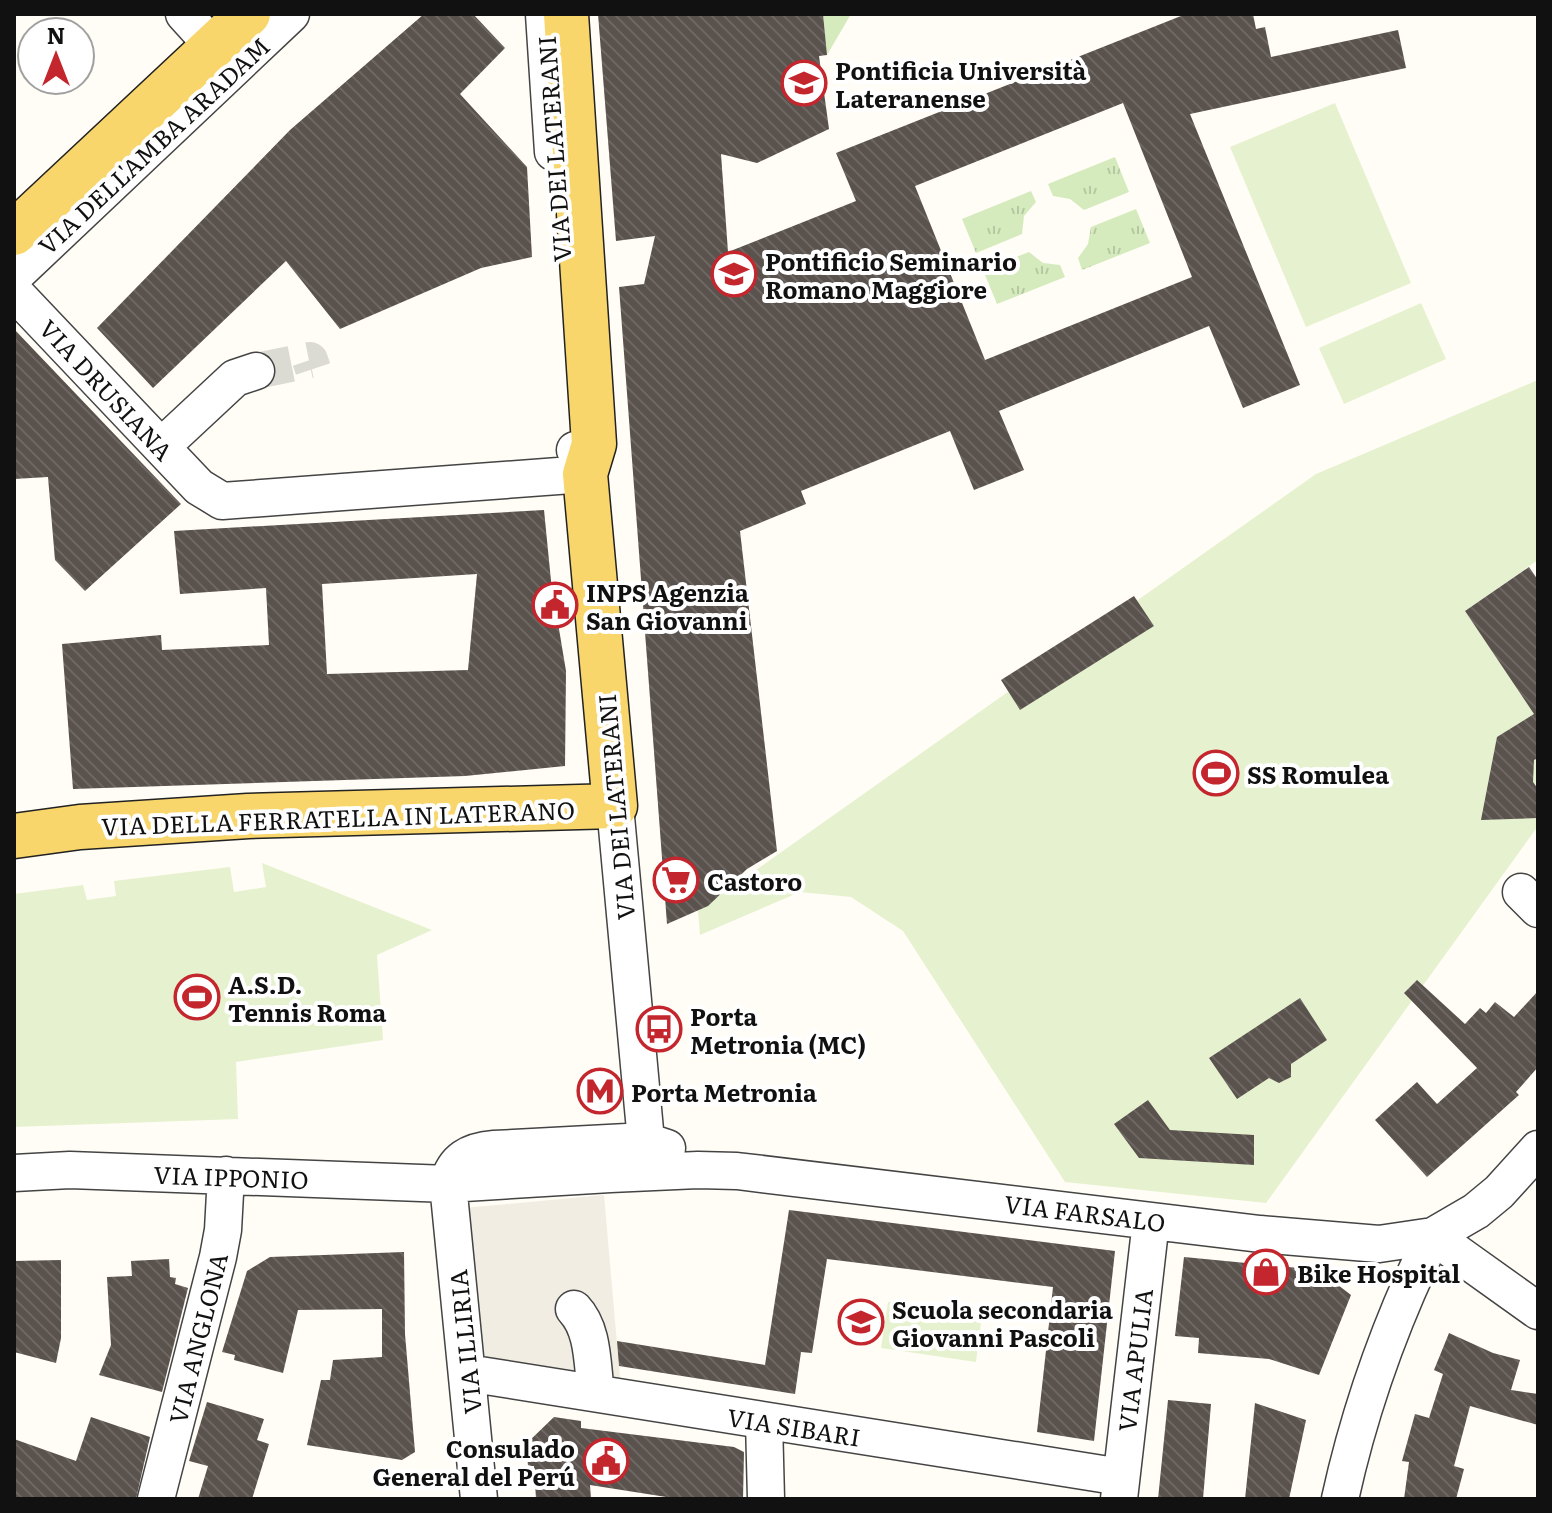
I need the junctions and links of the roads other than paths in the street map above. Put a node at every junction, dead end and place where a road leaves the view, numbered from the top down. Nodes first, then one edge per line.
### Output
1 (184, 14) edge
2 (248, 14) edge
3 (291, 14) edge
4 (544, 14) edge
5 (566, 14) edge
6 (213, 46) junction
7 (14, 233) edge
8 (14, 276) edge
9 (14, 292) edge
10 (256, 371) tunnel mouth
11 (161, 447) junction
12 (585, 474) junction
13 (615, 806) junction
14 (14, 836) edge
15 (646, 1141) junction
16 (1538, 1149) edge
17 (737, 1171) junction
18 (14, 1173) edge
19 (610, 1174) junction
20 (226, 1175) junction
21 (448, 1184) junction
22 (1151, 1221) junction
23 (1433, 1236) junction
24 (574, 1309) dead end
25 (1538, 1311) edge
26 (467, 1373) junction
27 (596, 1393) junction
28 (764, 1421) junction
29 (1120, 1488) edge
30 (156, 1499) edge
31 (479, 1499) edge
32 (766, 1499) edge
33 (1340, 1499) edge

1 - 6 street
2 - 6 main road, VIA DELL'AMBA ARADAM
3 - 8 street, VIA DELL'AMBA ARADAM
4 - 12 street, VIA DEI LATERANI
5 - 12 main road, VIA DEI LATERANI
6 - 7 main road, VIA DELL'AMBA ARADAM
9 - 11 street, VIA DRUSIANA
10 - 11 street
11 - 12 street, VIA DRUSIANA
12 - 13 main road, VIA DEI LATERANI
13 - 14 main road, VIA DELLA FERRATELLA IN LATERANO
13 - 15 street, VIA DEI LATERANI
15 - 17 street, VIA FARSALO
15 - 19 street
15 - 21 street
16 - 23 street
17 - 19 street, VIA FARSALO
17 - 22 street, VIA FARSALO
18 - 20 street, VIA IPPONIO
19 - 21 street, VIA IPPONIO
20 - 21 street, VIA IPPONIO
20 - 30 street, VIA ANGLONA
21 - 26 street, VIA ILLIRIA
22 - 23 street, VIA FARSALO
22 - 29 street, VIA APULIA
23 - 25 street
23 - 33 street
24 - 27 street
26 - 27 street, VIA SIBARI
26 - 31 street, VIA ILLIRIA
27 - 28 street, VIA SIBARI
28 - 29 street, VIA SIBARI
28 - 32 street

